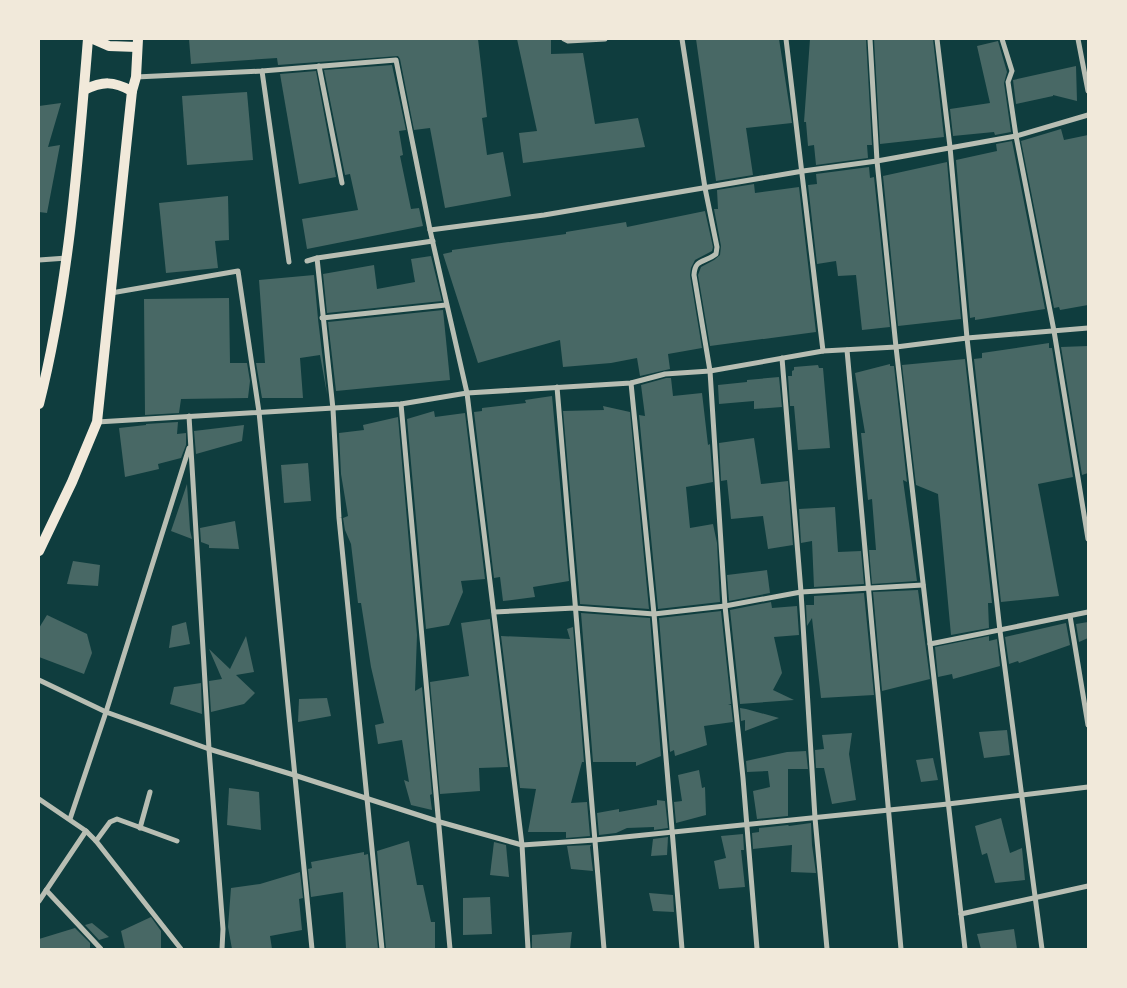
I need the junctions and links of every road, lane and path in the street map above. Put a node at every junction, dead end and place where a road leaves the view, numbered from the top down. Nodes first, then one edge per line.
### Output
1 (88, 39) edge
2 (93, 39) edge
3 (564, 39) edge
4 (605, 39) edge
5 (682, 39) edge
6 (786, 39) edge
7 (870, 39) edge
8 (937, 39) edge
9 (1002, 39) edge
10 (1078, 39) edge
11 (138, 43) edge
12 (319, 66) junction
13 (262, 71) junction
14 (136, 77) junction
15 (84, 90) junction
16 (132, 91) junction
17 (1088, 91) edge
18 (1088, 115) edge
19 (1016, 136) junction
20 (950, 147) junction
21 (877, 161) junction
22 (803, 171) junction
23 (342, 183) dead end
24 (704, 188) junction
25 (430, 230) junction
26 (433, 241) junction
27 (67, 258) junction
28 (317, 258) junction
29 (39, 260) edge
30 (307, 260) dead end
31 (289, 262) dead end
32 (110, 293) junction
33 (446, 305) junction
34 (322, 318) junction
35 (1088, 328) edge
36 (1054, 331) junction
37 (967, 338) junction
38 (896, 347) junction
39 (847, 350) junction
40 (823, 351) junction
41 (782, 358) junction
42 (43, 369) edge
43 (710, 371) junction
44 (631, 383) junction
45 (557, 387) junction
46 (467, 393) junction
47 (39, 404) edge
48 (401, 404) junction
49 (333, 409) junction
50 (259, 412) junction
51 (189, 416) junction
52 (97, 422) junction
53 (190, 444) junction
54 (1088, 539) edge
55 (39, 551) edge
56 (924, 585) junction
57 (869, 589) junction
58 (802, 592) junction
59 (725, 606) junction
60 (575, 608) junction
61 (494, 612) junction
62 (1088, 612) edge
63 (654, 614) junction
64 (1070, 616) junction
65 (1000, 631) junction
66 (930, 644) junction
67 (39, 680) edge
68 (106, 712) junction
69 (1088, 725) edge
70 (209, 750) junction
71 (294, 775) junction
72 (1088, 787) edge
73 (150, 792) dead end
74 (1022, 795) junction
75 (367, 798) junction
76 (39, 799) edge
77 (948, 804) junction
78 (889, 810) junction
79 (814, 818) junction
80 (70, 819) junction
81 (440, 822) junction
82 (747, 824) junction
83 (140, 828) junction
84 (86, 831) junction
85 (673, 832) junction
86 (595, 840) junction
87 (96, 841) junction
88 (178, 842) dead end
89 (522, 845) junction
90 (1088, 886) edge
91 (46, 890) junction
92 (1035, 898) junction
93 (39, 901) edge
94 (961, 914) junction
95 (101, 949) edge
96 (181, 949) edge
97 (222, 949) edge
98 (312, 949) edge
99 (382, 949) edge
100 (450, 949) edge
101 (528, 949) edge
102 (604, 949) edge
103 (682, 949) edge
104 (757, 949) edge
105 (827, 949) edge
106 (901, 949) edge
107 (966, 949) edge
108 (1042, 949) edge

1 - 15 main road
2 - 11 main road
3 - 4 street
5 - 24 street
6 - 22 street
7 - 21 street
8 - 20 street
9 - 19 street
10 - 17 street
11 - 14 main road
12 - 13 street
12 - 23 street
12 - 25 street
13 - 14 street
13 - 31 street
14 - 16 main road
15 - 16 main road
15 - 27 main road
16 - 32 main road
18 - 19 street
19 - 20 street
19 - 36 street
20 - 21 street
20 - 37 street
21 - 22 street
21 - 38 street
22 - 24 street
22 - 40 street
24 - 25 street
24 - 43 street
25 - 26 street
26 - 28 street
26 - 33 street
27 - 29 street
27 - 42 main road
28 - 30 street
28 - 34 street
32 - 50 street
32 - 52 main road
33 - 34 street
33 - 46 street
34 - 49 street
35 - 36 street
36 - 37 street
36 - 54 street
37 - 38 street
37 - 65 street
38 - 39 street
38 - 56 street
39 - 40 street
39 - 57 street
40 - 41 street
41 - 43 street
41 - 58 street
42 - 47 main road
43 - 44 street
43 - 59 street
44 - 45 street
44 - 63 street
45 - 46 street
45 - 60 street
46 - 48 street
46 - 61 street
48 - 49 street
48 - 81 street
49 - 50 street
49 - 75 street
50 - 51 street
50 - 71 street
51 - 52 street
51 - 53 street
52 - 55 main road
53 - 68 street
53 - 70 street
56 - 57 street
56 - 66 street
57 - 58 street
57 - 78 street
58 - 59 street
58 - 79 street
59 - 63 street
59 - 82 street
60 - 61 street
60 - 63 street
60 - 86 street
61 - 89 street
62 - 64 street
63 - 85 street
64 - 65 street
64 - 69 street
65 - 66 street
65 - 74 street
66 - 77 street
67 - 68 street
68 - 70 street
68 - 80 street
70 - 71 street
70 - 97 street
71 - 75 street
71 - 98 street
72 - 74 street
73 - 83 street
74 - 77 street
74 - 92 street
75 - 81 street
75 - 99 street
76 - 80 street
77 - 78 street
77 - 94 street
78 - 79 street
78 - 106 street
79 - 82 street
79 - 105 street
80 - 84 street
81 - 89 street
81 - 100 street
82 - 85 street
82 - 104 street
83 - 87 street
83 - 88 street
84 - 87 street
84 - 91 street
85 - 86 street
85 - 103 street
86 - 89 street
86 - 102 street
87 - 96 street
89 - 101 street
90 - 92 street
91 - 93 street
91 - 95 street
92 - 94 street
92 - 108 street
94 - 107 street

